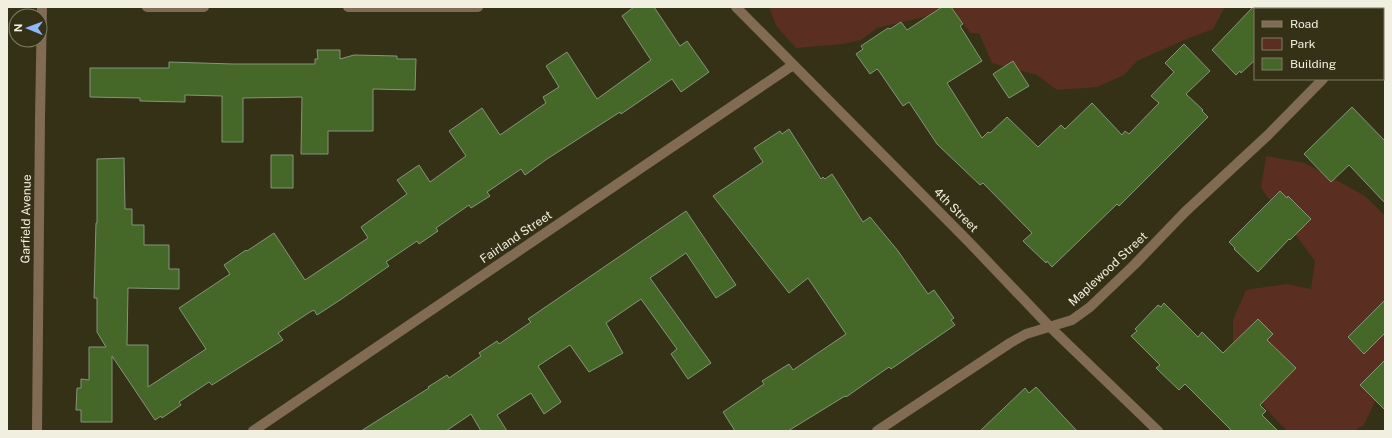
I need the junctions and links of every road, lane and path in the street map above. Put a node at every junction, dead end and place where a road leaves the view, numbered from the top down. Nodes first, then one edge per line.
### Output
1 (42, 7) edge
2 (147, 7) edge
3 (170, 7) edge
4 (204, 7) edge
5 (348, 7) edge
6 (478, 7) edge
7 (736, 7) edge
8 (793, 65) junction
9 (1322, 80) edge
10 (1050, 327) junction
11 (37, 431) edge
12 (253, 431) edge
13 (877, 431) edge
14 (1158, 431) edge

1 - 11 street, Garfield Avenue
2 - 3 street
3 - 4 street
5 - 6 street
7 - 8 street, 4th Street
8 - 10 street, 4th Street
8 - 12 street, Fairland Street
9 - 10 street, Maplewood Street
10 - 13 street, Maplewood Street
10 - 14 street, 4th Street

